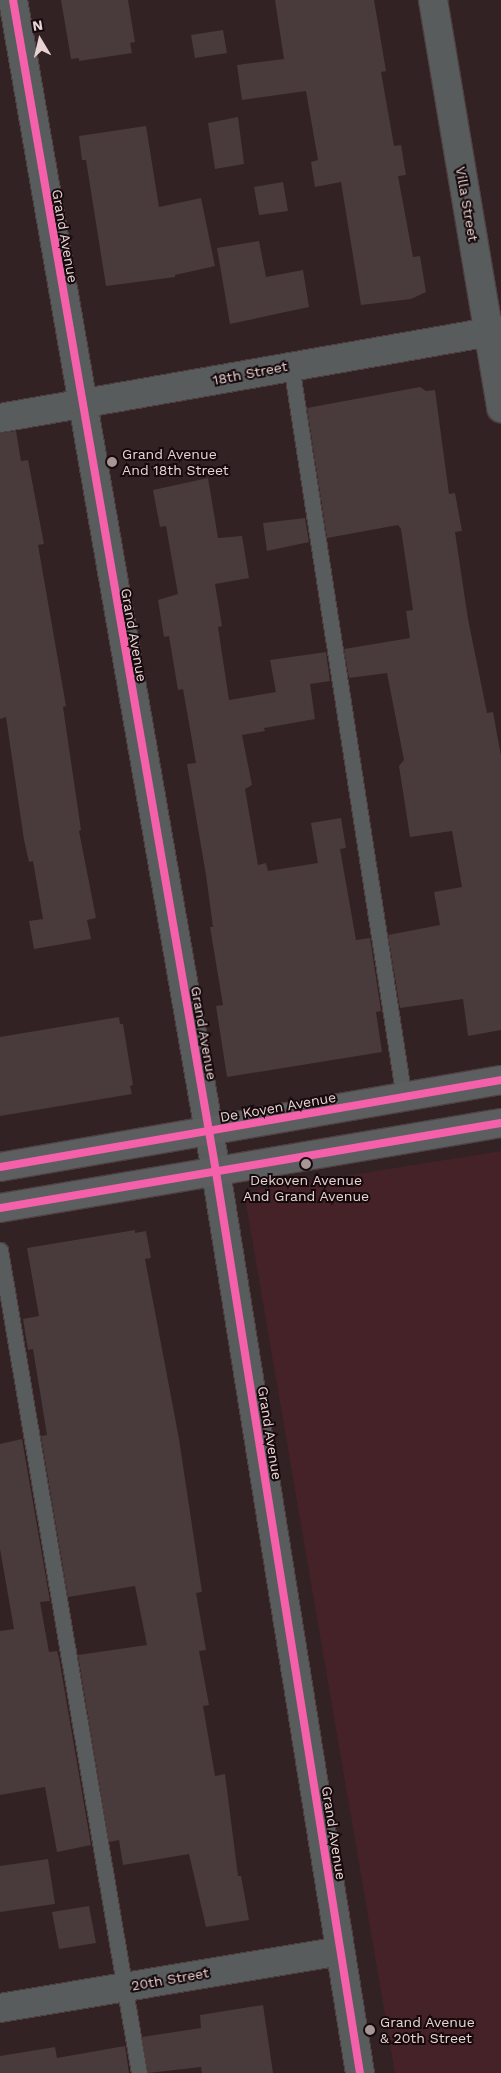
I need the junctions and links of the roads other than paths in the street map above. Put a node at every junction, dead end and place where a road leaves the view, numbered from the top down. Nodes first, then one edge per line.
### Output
1 (13, 0) edge
2 (433, 0) edge
3 (495, 332) edge
4 (290, 366) junction
5 (81, 405) junction
6 (501, 408) edge
7 (0, 418) edge
8 (501, 1080) edge
9 (404, 1098) junction
10 (501, 1123) edge
11 (209, 1132) junction
12 (0, 1167) edge
13 (216, 1172) junction
14 (0, 1208) edge
15 (0, 1250) edge
16 (340, 1951) junction
17 (125, 1987) junction
18 (0, 2008) edge
19 (139, 2073) edge
20 (360, 2073) edge

1 - 5 street, Grand Avenue
2 - 3 street, Villa Street
3 - 4 street, 18th Street
3 - 6 street, Villa Street
4 - 5 street, 18th Street
4 - 9 lane
5 - 7 street, 18th Street
5 - 11 street, Grand Avenue
8 - 9 street, De Koven Avenue
9 - 11 street, De Koven Avenue
10 - 13 street
11 - 12 street, De Koven Avenue
11 - 13 street, Grand Avenue
13 - 14 street
13 - 16 street, Grand Avenue
15 - 17 lane
16 - 17 street, 20th Street
16 - 20 street, Grand Avenue
17 - 18 street, 20th Street
17 - 19 lane

